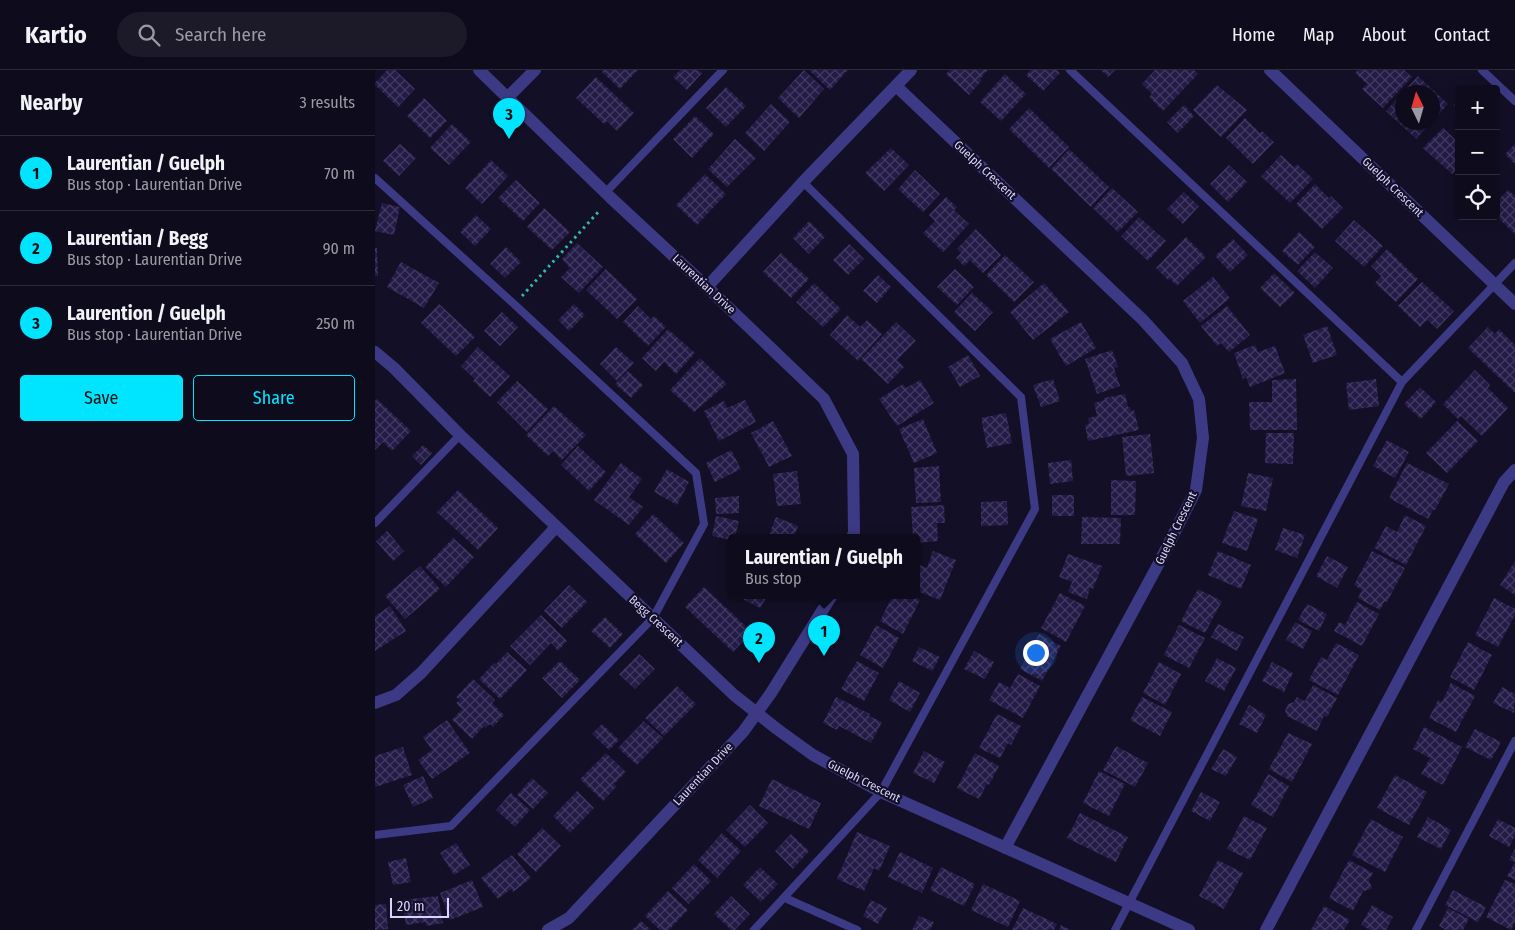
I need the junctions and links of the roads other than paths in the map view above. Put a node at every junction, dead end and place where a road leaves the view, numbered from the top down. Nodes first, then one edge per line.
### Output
1 (479, 70) edge
2 (535, 70) edge
3 (723, 70) edge
4 (911, 70) edge
5 (1071, 70) edge
6 (1270, 70) edge
7 (1482, 70) edge
8 (896, 86) junction
9 (509, 97) junction
10 (1515, 101) edge
11 (375, 178) edge
12 (803, 182) junction
13 (606, 192) junction
14 (1515, 263) edge
15 (1495, 285) junction
16 (707, 287) junction
17 (1515, 304) edge
18 (375, 352) edge
19 (1402, 382) junction
20 (460, 435) junction
21 (1515, 470) edge
22 (375, 524) edge
23 (557, 527) junction
24 (854, 534) edge
25 (830, 599) edge
26 (653, 618) junction
27 (375, 703) edge
28 (757, 714) junction
29 (1515, 741) edge
30 (881, 792) junction
31 (375, 835) edge
32 (1005, 848) junction
33 (785, 898) junction
34 (1129, 902) junction
35 (548, 930) edge
36 (754, 930) edge
37 (857, 930) edge
38 (1115, 930) edge
39 (1189, 930) edge
40 (1266, 930) edge
41 (1416, 930) edge

1 - 9 street, Laurentian Drive
2 - 9 street
3 - 13 lane
4 - 8 street
5 - 19 lane
6 - 15 street, Guelph Crescent
7 - 10 lane
8 - 12 street
8 - 32 street, Guelph Crescent
9 - 13 street, Laurentian Drive
11 - 26 lane
12 - 16 street
12 - 30 lane
13 - 16 street, Laurentian Drive
14 - 15 lane
15 - 17 street, Guelph Crescent
15 - 19 lane
16 - 24 street, Laurentian Drive
18 - 20 street, Begg Crescent
19 - 34 lane
20 - 22 lane
20 - 23 street, Begg Crescent
21 - 40 street
23 - 26 street, Begg Crescent
23 - 27 street
25 - 28 street, Laurentian Drive
26 - 28 street, Begg Crescent
26 - 31 lane
28 - 30 street, Guelph Crescent
28 - 35 street, Laurentian Drive
29 - 41 lane
30 - 32 street, Guelph Crescent
30 - 33 lane
32 - 34 street, Guelph Crescent
33 - 36 lane
33 - 37 lane
34 - 38 lane
34 - 39 street, Guelph Crescent

